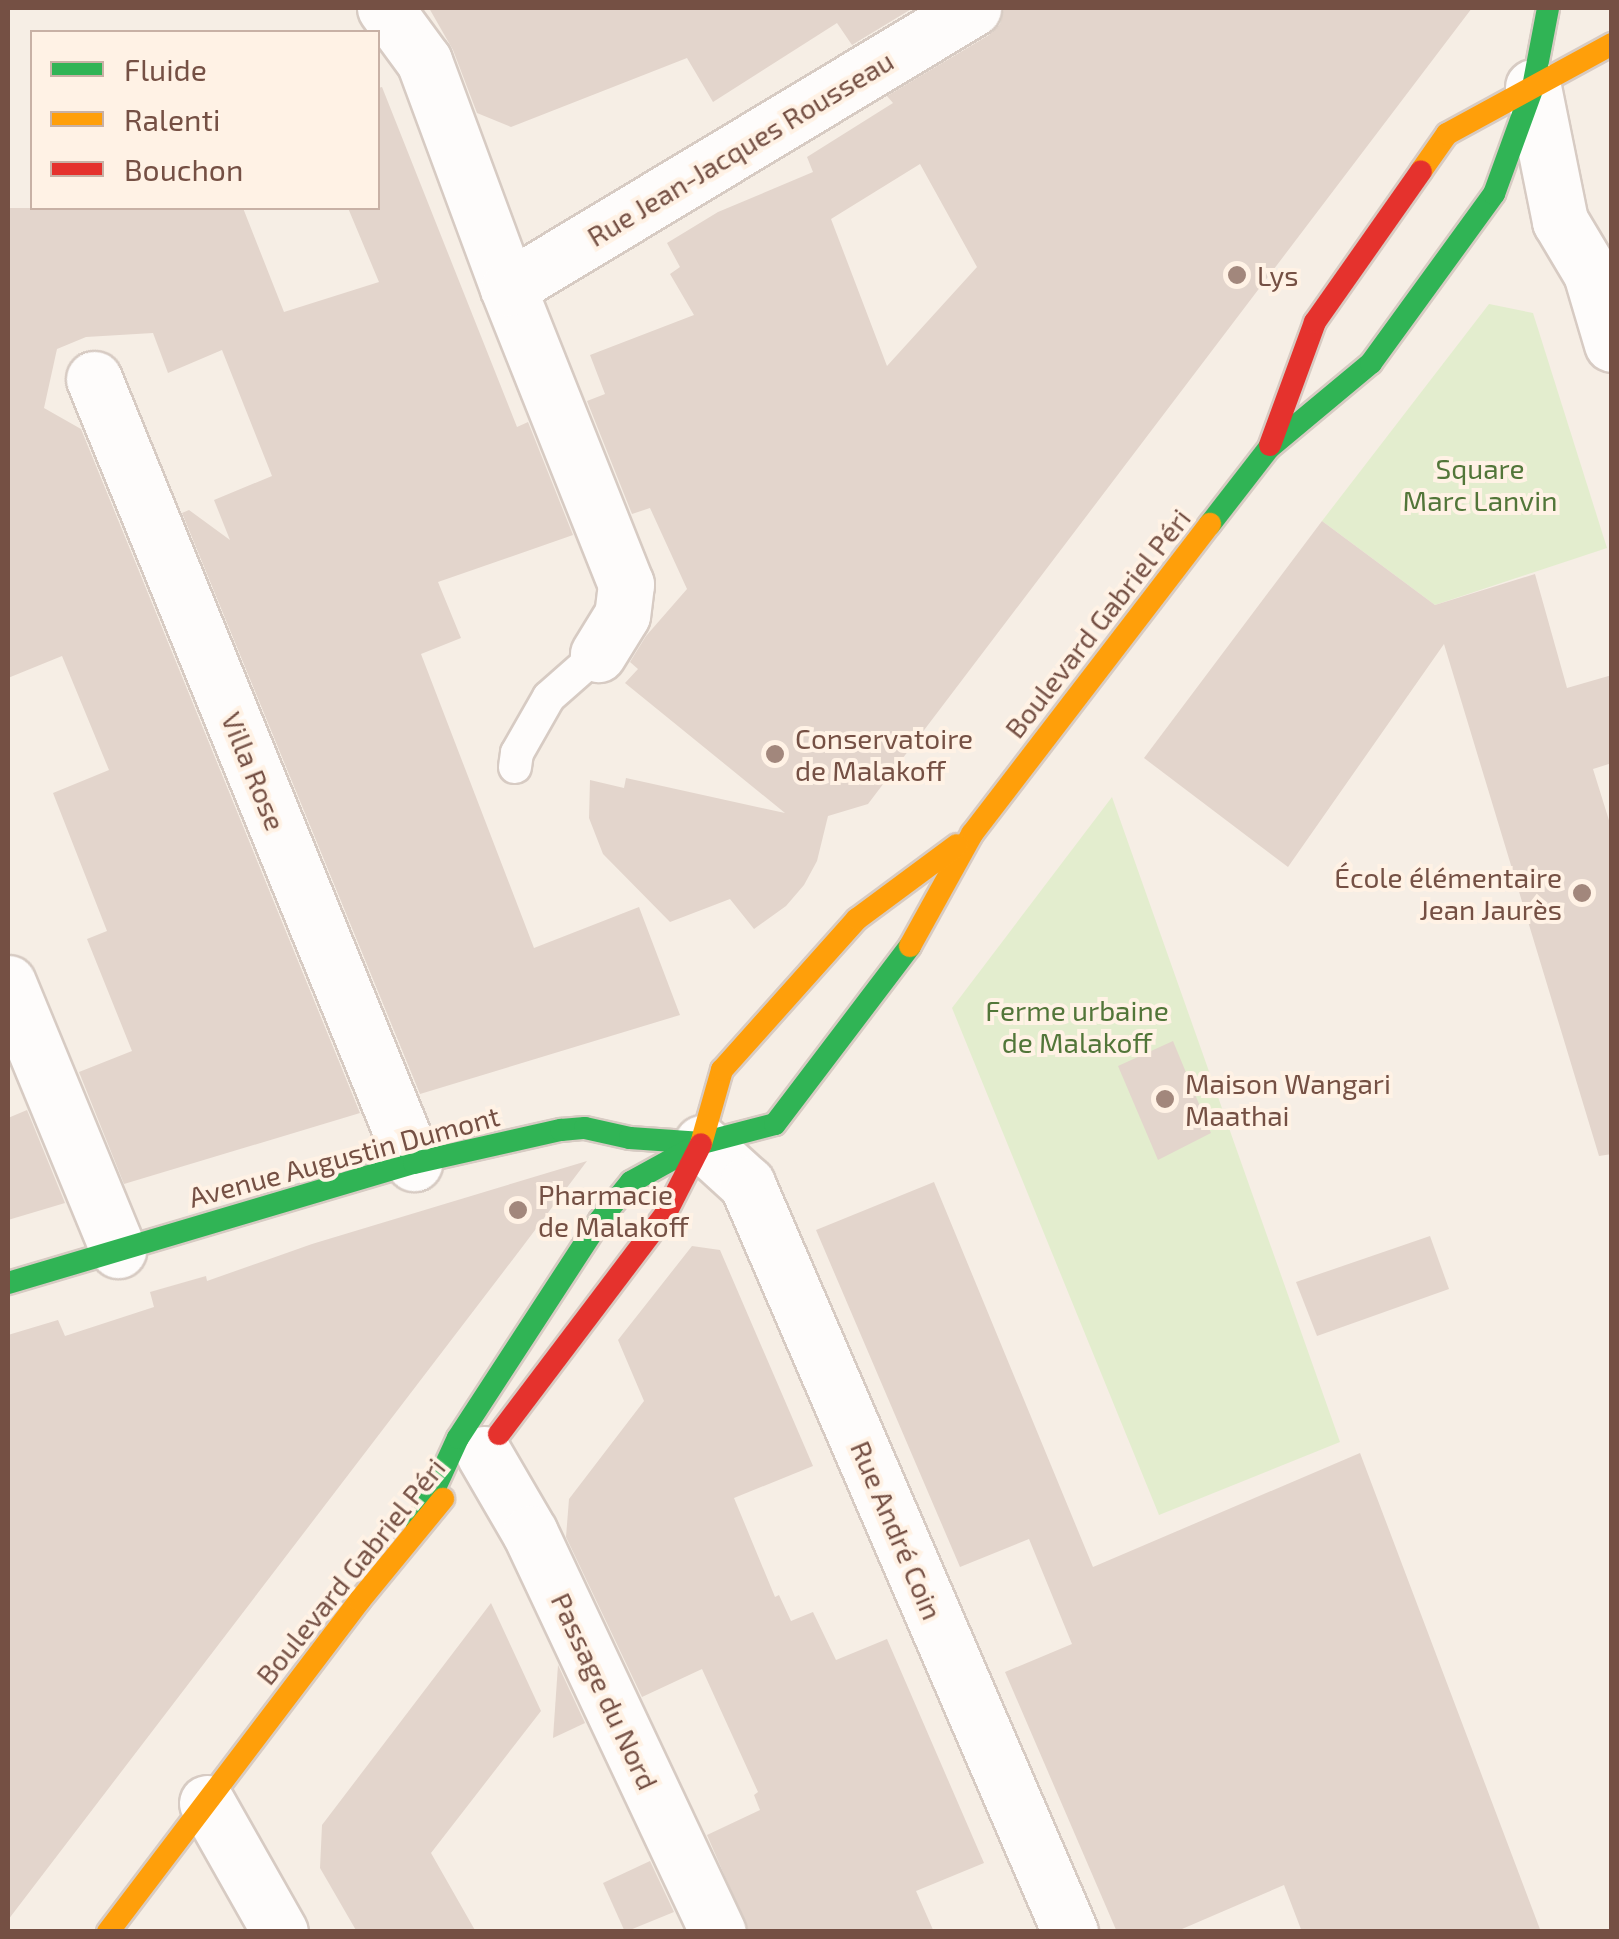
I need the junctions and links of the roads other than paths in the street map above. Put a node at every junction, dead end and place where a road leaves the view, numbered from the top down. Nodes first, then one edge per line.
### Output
1 (385, 8) edge
2 (973, 8) edge
3 (1548, 8) edge
4 (1519, 24) dead end
5 (1612, 44) edge
6 (1533, 87) junction
7 (508, 288) junction
8 (1612, 344) edge
9 (94, 379) dead end
10 (1269, 448) junction
11 (598, 654) joint
12 (515, 767) dead end
13 (972, 834) junction
14 (8, 983) edge
15 (702, 1143) junction
16 (414, 1164) junction
17 (118, 1250) junction
18 (8, 1283) edge
19 (484, 1454) junction
20 (417, 1527) junction
21 (206, 1804) junction
22 (108, 1932) edge
23 (280, 1932) edge
24 (718, 1932) edge
25 (1070, 1932) edge

1 - 7 street
2 - 7 street, Rue Jean-Jacques Rousseau
3 - 6 main road, Boulevard Gabriel Péri
4 - 6 main road
5 - 6 main road, Boulevard Gabriel Péri
6 - 8 street
6 - 10 main road, Boulevard Gabriel Péri
6 - 10 main road, Boulevard Gabriel Péri
7 - 11 street
9 - 16 street, Villa Rose
10 - 13 main road, Boulevard Gabriel Péri
11 - 12 lane
13 - 15 main road, Boulevard Gabriel Péri
13 - 15 main road
14 - 17 street
15 - 16 main road, Avenue Augustin Dumont
15 - 19 main road, Boulevard Gabriel Péri
15 - 20 main road
15 - 25 street, Rue André Coin
16 - 17 main road, Avenue Augustin Dumont
17 - 18 main road, Avenue Augustin Dumont
19 - 20 main road, Boulevard Gabriel Péri
19 - 24 street, Passage du Nord
20 - 21 main road, Boulevard Gabriel Péri
21 - 22 main road, Boulevard Gabriel Péri
21 - 23 street

